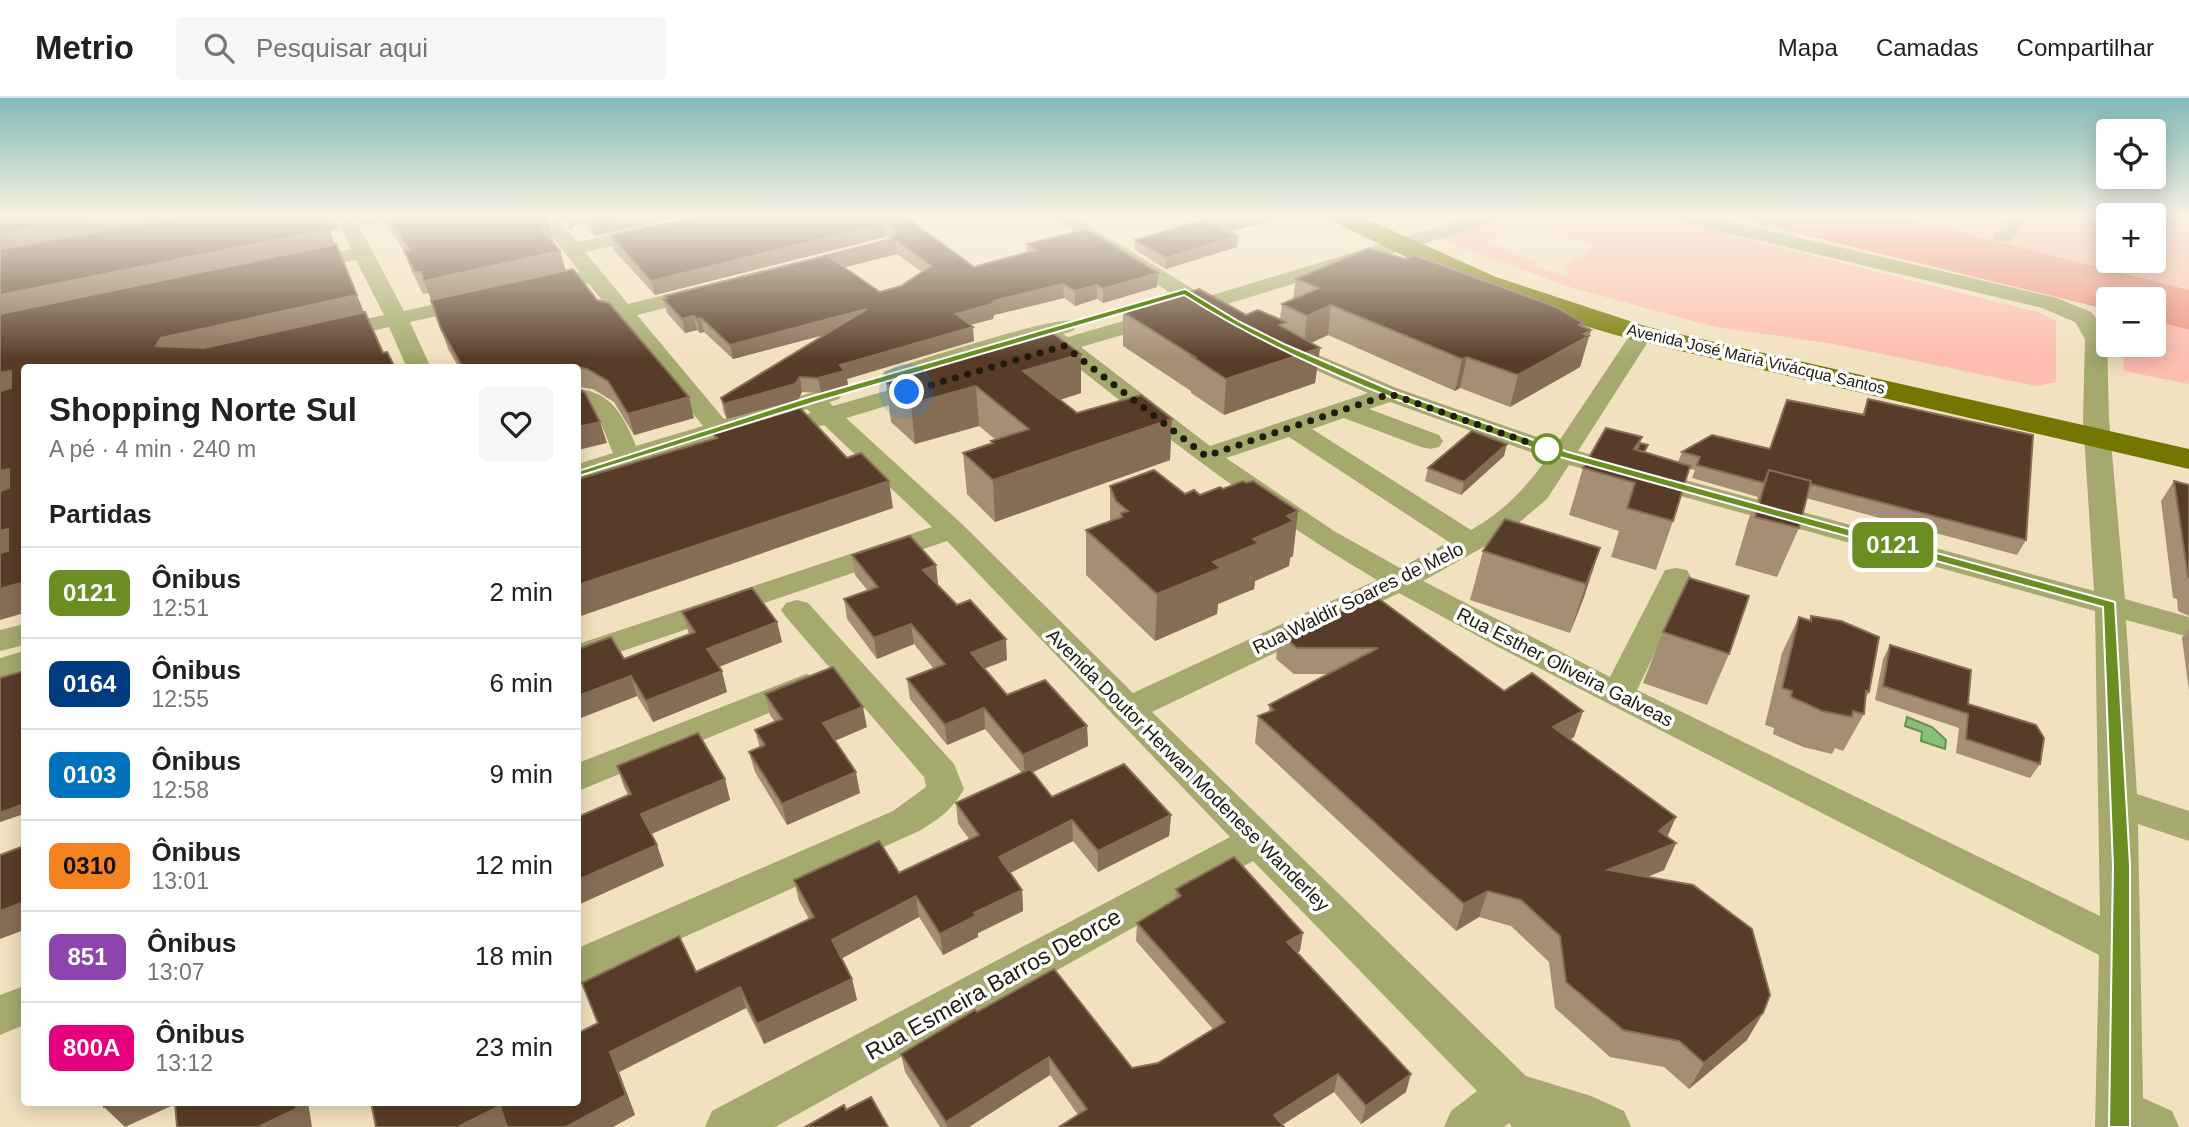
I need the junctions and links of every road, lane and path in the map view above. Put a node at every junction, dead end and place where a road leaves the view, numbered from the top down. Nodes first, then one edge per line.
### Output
1 (315, 263) edge
2 (368, 263) edge
3 (584, 263) edge
4 (1137, 263) edge
5 (1302, 263) edge
6 (1456, 263) edge
7 (1484, 263) edge
8 (1881, 263) edge
9 (282, 270) edge
10 (594, 275) junction
11 (729, 285) edge
12 (1194, 298) junction
13 (623, 312) junction
14 (397, 318) junction
15 (1236, 324) edge
16 (1642, 334) junction
17 (1258, 335) edge
18 (1055, 339) junction
19 (303, 340) edge
20 (417, 364) edge
21 (1390, 394) junction
22 (581, 396) edge
23 (820, 407) junction
24 (1344, 409) junction
25 (1292, 427) junction
26 (719, 429) junction
27 (2098, 429) junction
28 (2189, 440) edge
29 (1430, 441) dead end
30 (1564, 455) junction
31 (1206, 456) junction
32 (628, 457) junction
33 (2189, 459) edge
34 (581, 472) edge
35 (581, 490) edge
36 (952, 530) junction
37 (1469, 543) junction
38 (1675, 577) dead end
39 (1400, 581) junction
40 (2110, 605) junction
41 (797, 610) dead end
42 (2189, 627) edge
43 (21, 635) edge
44 (0, 641) edge
45 (581, 654) edge
46 (21, 663) edge
47 (848, 667) junction
48 (0, 670) edge
49 (1618, 695) junction
50 (1128, 709) junction
51 (581, 777) edge
52 (2118, 802) junction
53 (2189, 826) edge
54 (1257, 840) junction
55 (2120, 946) junction
56 (581, 966) edge
57 (21, 1006) edge
58 (0, 1015) edge
59 (1510, 1093) junction
60 (2132, 1122) edge
61 (729, 1127) edge
62 (1468, 1127) edge
63 (1545, 1127) edge
64 (1607, 1127) edge

1 - 9 street
2 - 14 street
3 - 10 street
4 - 12 street
5 - 12 street
6 - 16 main road, Avenida José Maria Vivácqua Santos
7 - 27 main road, Avenida José Maria Vivácqua Santos
8 - 27 street
10 - 13 street
10 - 14 street
11 - 13 street
12 - 15 street
12 - 18 street
13 - 26 street
14 - 19 street
14 - 20 street
16 - 27 main road, Avenida José Maria Vivácqua Santos
16 - 30 street, Rua Waldir Soares de Melo
17 - 21 street
18 - 23 street
18 - 31 street, Rua Esther Oliveira Galveas
21 - 24 street
21 - 30 street
22 - 32 street
23 - 26 street
23 - 35 street
23 - 36 street, Avenida Doutor Herwan Modenese Wanderley
24 - 25 street
24 - 29 street
25 - 31 street
25 - 37 street
26 - 32 street
27 - 28 main road, Avenida José Maria Vivácqua Santos
27 - 33 main road, Avenida José Maria Vivácqua Santos
27 - 40 street
30 - 37 street, Rua Waldir Soares de Melo
30 - 40 street
31 - 39 street, Rua Esther Oliveira Galveas
32 - 34 street
36 - 45 street
36 - 50 street, Avenida Doutor Herwan Modenese Wanderley
37 - 39 street, Rua Waldir Soares de Melo
38 - 49 street
39 - 49 street, Rua Esther Oliveira Galveas
39 - 50 street, Rua Waldir Soares de Melo
40 - 42 street
40 - 52 street
41 - 47 street
43 - 44 street
46 - 48 street
47 - 51 street
47 - 56 street
49 - 55 street, Rua Esther Oliveira Galveas
50 - 54 street, Avenida Doutor Herwan Modenese Wanderley
52 - 53 street
52 - 55 street
54 - 59 street, Avenida Doutor Herwan Modenese Wanderley
54 - 61 street, Rua Esmeira Barros Deorce
55 - 60 street
57 - 58 street
59 - 62 street
59 - 63 street, Avenida Doutor Herwan Modenese Wanderley
59 - 64 street

